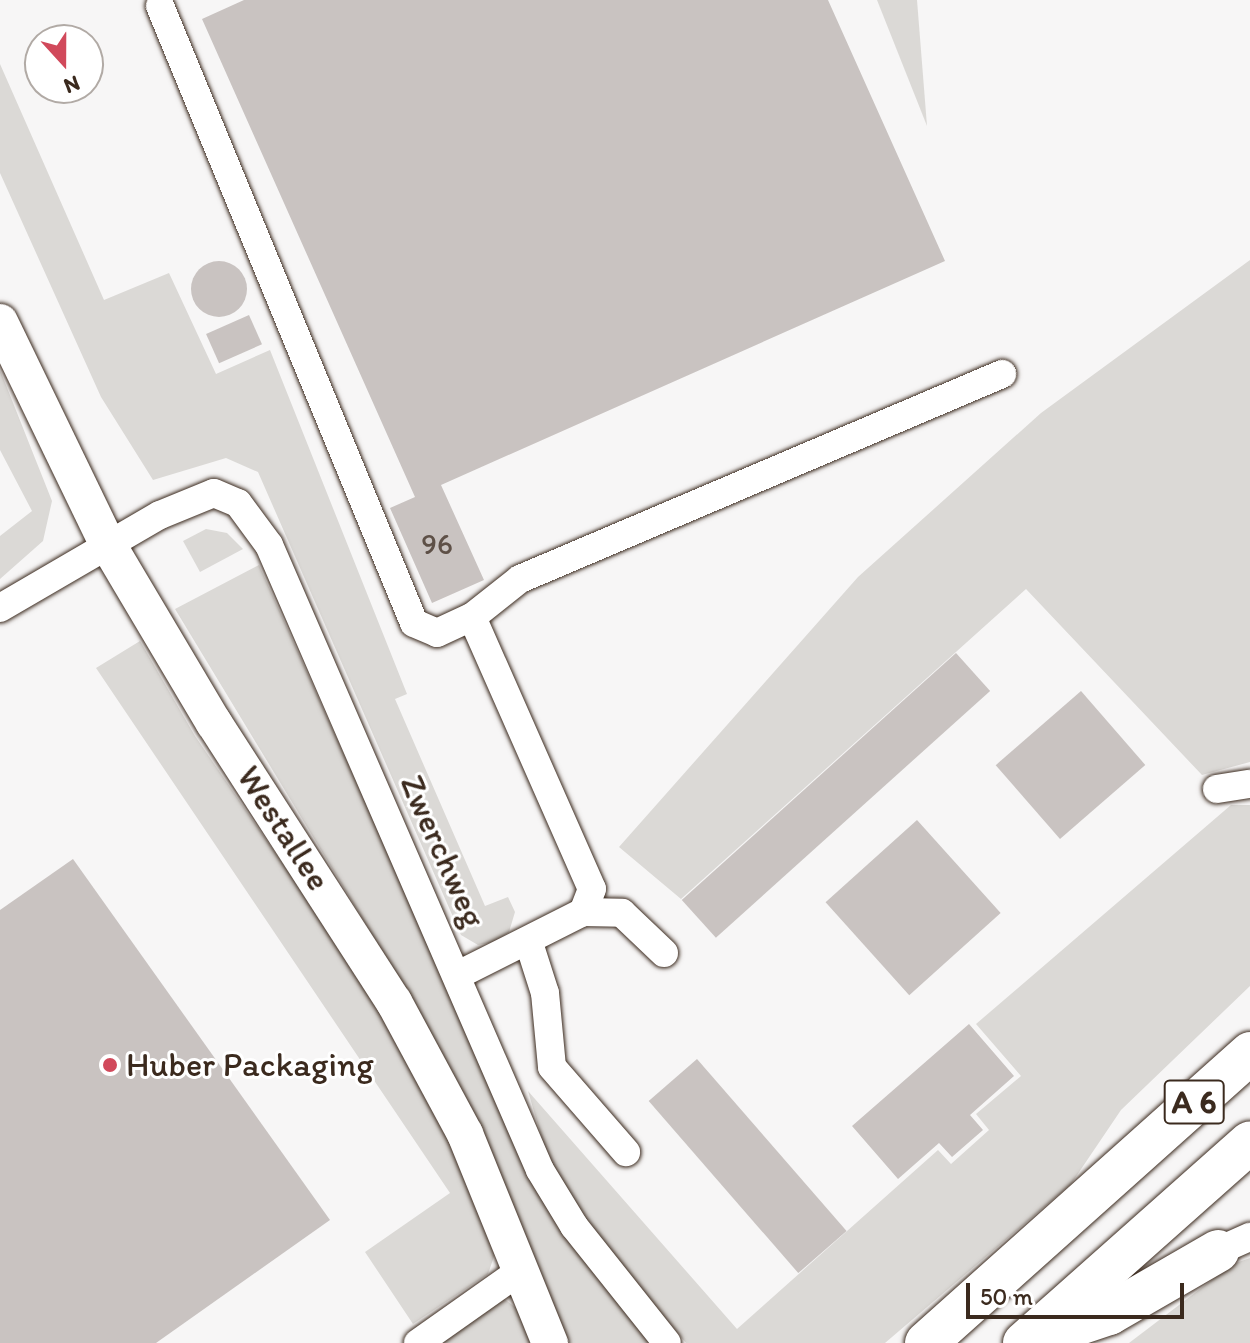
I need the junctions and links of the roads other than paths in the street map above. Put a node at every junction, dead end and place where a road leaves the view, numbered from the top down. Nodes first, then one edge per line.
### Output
1 (160, 6) dead end
2 (0, 322) edge
3 (1002, 374) dead end
4 (107, 543) junction
5 (0, 608) edge
6 (472, 617) junction
7 (1250, 784) edge
8 (1217, 789) dead end
9 (583, 912) junction
10 (529, 943) junction
11 (664, 953) dead end
12 (458, 975) junction
13 (1250, 1053) edge
14 (1250, 1142) edge
15 (626, 1152) dead end
16 (1234, 1244) edge
17 (523, 1269) junction
18 (1025, 1342) edge
19 (418, 1343) edge
20 (550, 1343) edge
21 (667, 1343) edge
22 (926, 1343) edge

1 - 6 street
2 - 4 main road, Westallee
3 - 6 street
4 - 5 street, Zwerchweg
4 - 12 street, Zwerchweg
4 - 17 main road, Westallee
6 - 9 street
7 - 8 street
9 - 10 street
9 - 11 street
10 - 12 street
10 - 15 street
12 - 21 street, Zwerchweg
13 - 22 highway, A 6
14 - 18 highway, A 6
16 - 18 highway
17 - 19 street
17 - 20 main road, Westallee

